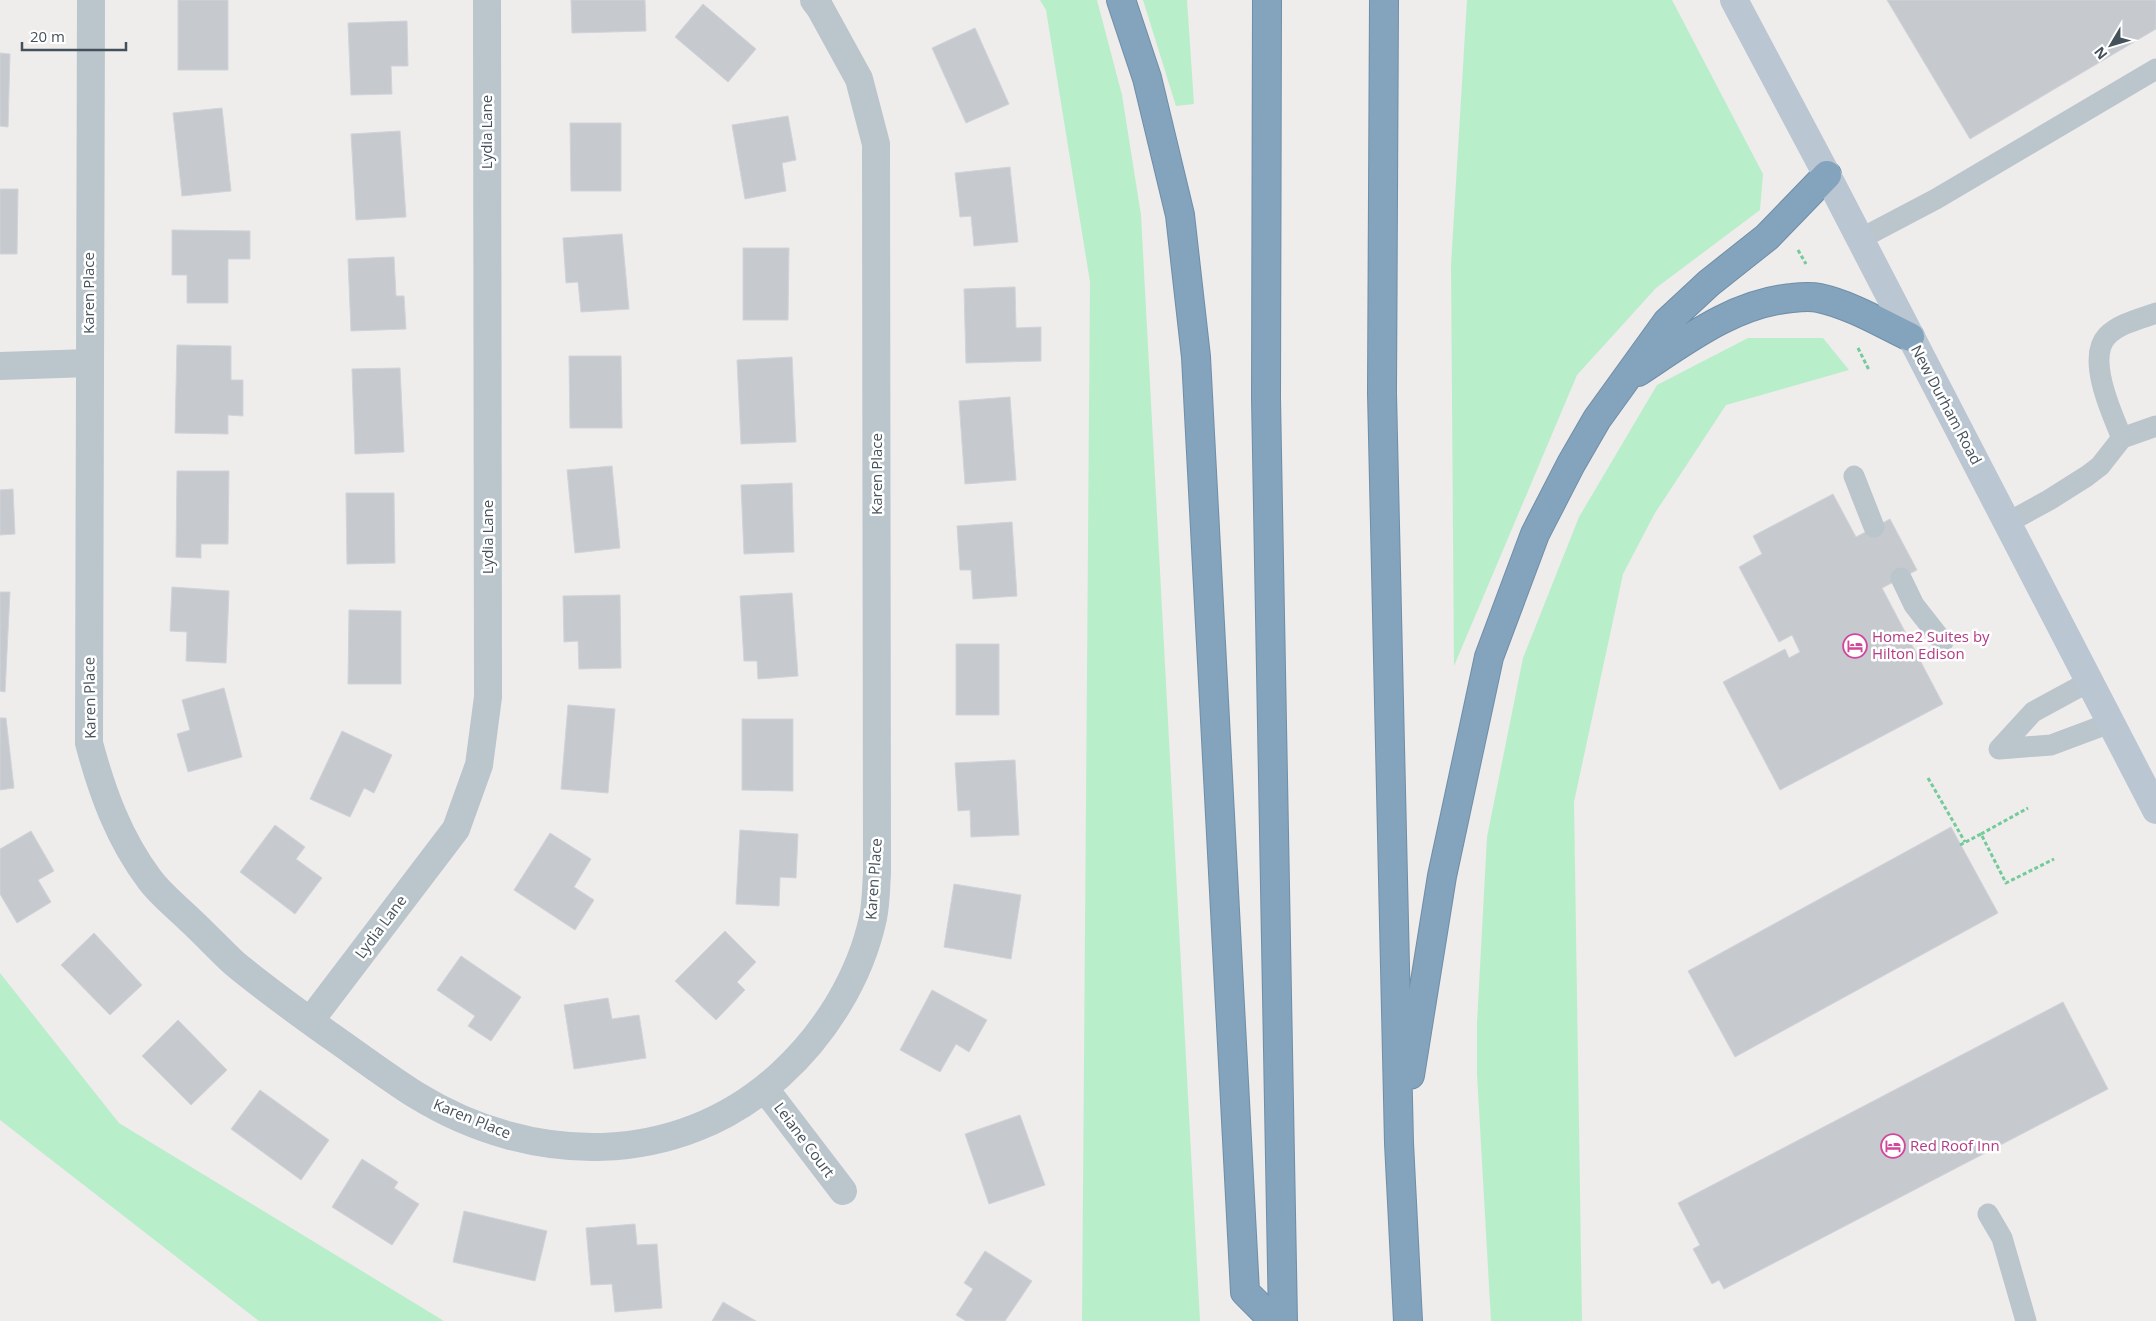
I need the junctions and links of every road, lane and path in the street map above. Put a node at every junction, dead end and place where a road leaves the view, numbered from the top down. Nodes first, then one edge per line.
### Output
1 (91, 0) edge
2 (487, 0) edge
3 (814, 0) edge
4 (1122, 0) edge
5 (1267, 0) edge
6 (1384, 0) edge
7 (1734, 0) edge
8 (2156, 69) edge
9 (1828, 175) junction
10 (1860, 239) junction
11 (1796, 248) dead end
12 (1806, 265) dead end
13 (2156, 313) edge
14 (1910, 337) junction
15 (89, 363) junction
16 (0, 366) edge
17 (1622, 383) junction
18 (2156, 426) edge
19 (2122, 438) junction
20 (1854, 476) dead end
21 (2007, 523) junction
22 (1874, 528) dead end
23 (1901, 578) dead end
24 (1942, 642) dead end
25 (2090, 681) junction
26 (2110, 722) junction
27 (1928, 778) dead end
28 (2028, 808) dead end
29 (2156, 810) edge
30 (1981, 834) junction
31 (1965, 842) junction
32 (1960, 845) dead end
33 (2054, 859) dead end
34 (310, 1021) junction
35 (765, 1089) junction
36 (1399, 1143) junction
37 (842, 1191) dead end
38 (1988, 1214) dead end
39 (1274, 1321) edge
40 (1283, 1321) edge
41 (1408, 1321) edge
42 (2026, 1321) edge

1 - 15 street, Karen Place
2 - 34 street, Lydia Lane
3 - 35 street, Karen Place
4 - 39 highway
5 - 40 highway
6 - 36 highway
7 - 9 main road, New Durham Road
8 - 10 lane
9 - 10 main road, New Durham Road
9 - 17 highway
10 - 14 main road, New Durham Road
11 - 12 path
13 - 19 lane
14 - 17 highway
14 - 21 main road, New Durham Road
15 - 16 street
15 - 34 street, Karen Place
17 - 36 highway
18 - 19 lane
19 - 21 lane
20 - 22 lane
21 - 25 main road, New Durham Road
23 - 24 lane
25 - 26 main road, New Durham Road
25 - 26 lane
26 - 29 main road, New Durham Road
27 - 31 path
28 - 30 path
30 - 31 path
30 - 33 path
31 - 32 path
34 - 35 street, Karen Place
35 - 37 street, Leiane Court
36 - 41 highway
38 - 42 lane

